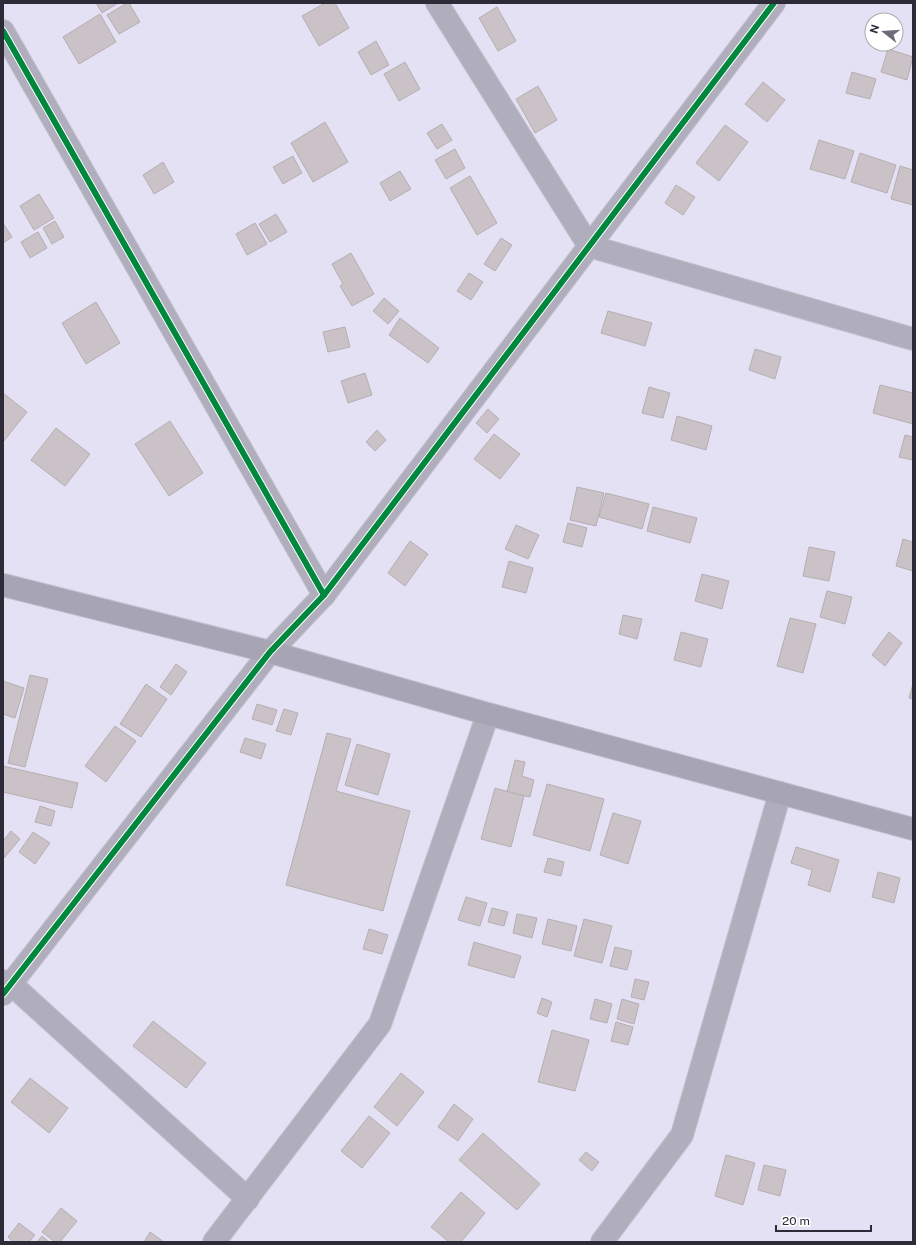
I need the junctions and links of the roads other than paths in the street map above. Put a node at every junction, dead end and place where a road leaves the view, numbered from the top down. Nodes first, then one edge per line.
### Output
1 (437, 3) edge
2 (774, 3) edge
3 (3, 31) edge
4 (589, 246) junction
5 (913, 339) edge
6 (3, 585) edge
7 (324, 595) junction
8 (270, 652) junction
9 (488, 714) junction
10 (780, 794) junction
11 (913, 829) edge
12 (6, 986) edge
13 (248, 1199) junction
14 (214, 1242) edge
15 (602, 1242) edge

1 - 4 street
2 - 4 street
3 - 7 street
4 - 5 street
4 - 7 street
6 - 8 main road
7 - 8 street
8 - 9 main road
8 - 12 street
9 - 10 main road
9 - 13 street
10 - 11 main road
10 - 15 street
12 - 13 street
13 - 14 street

